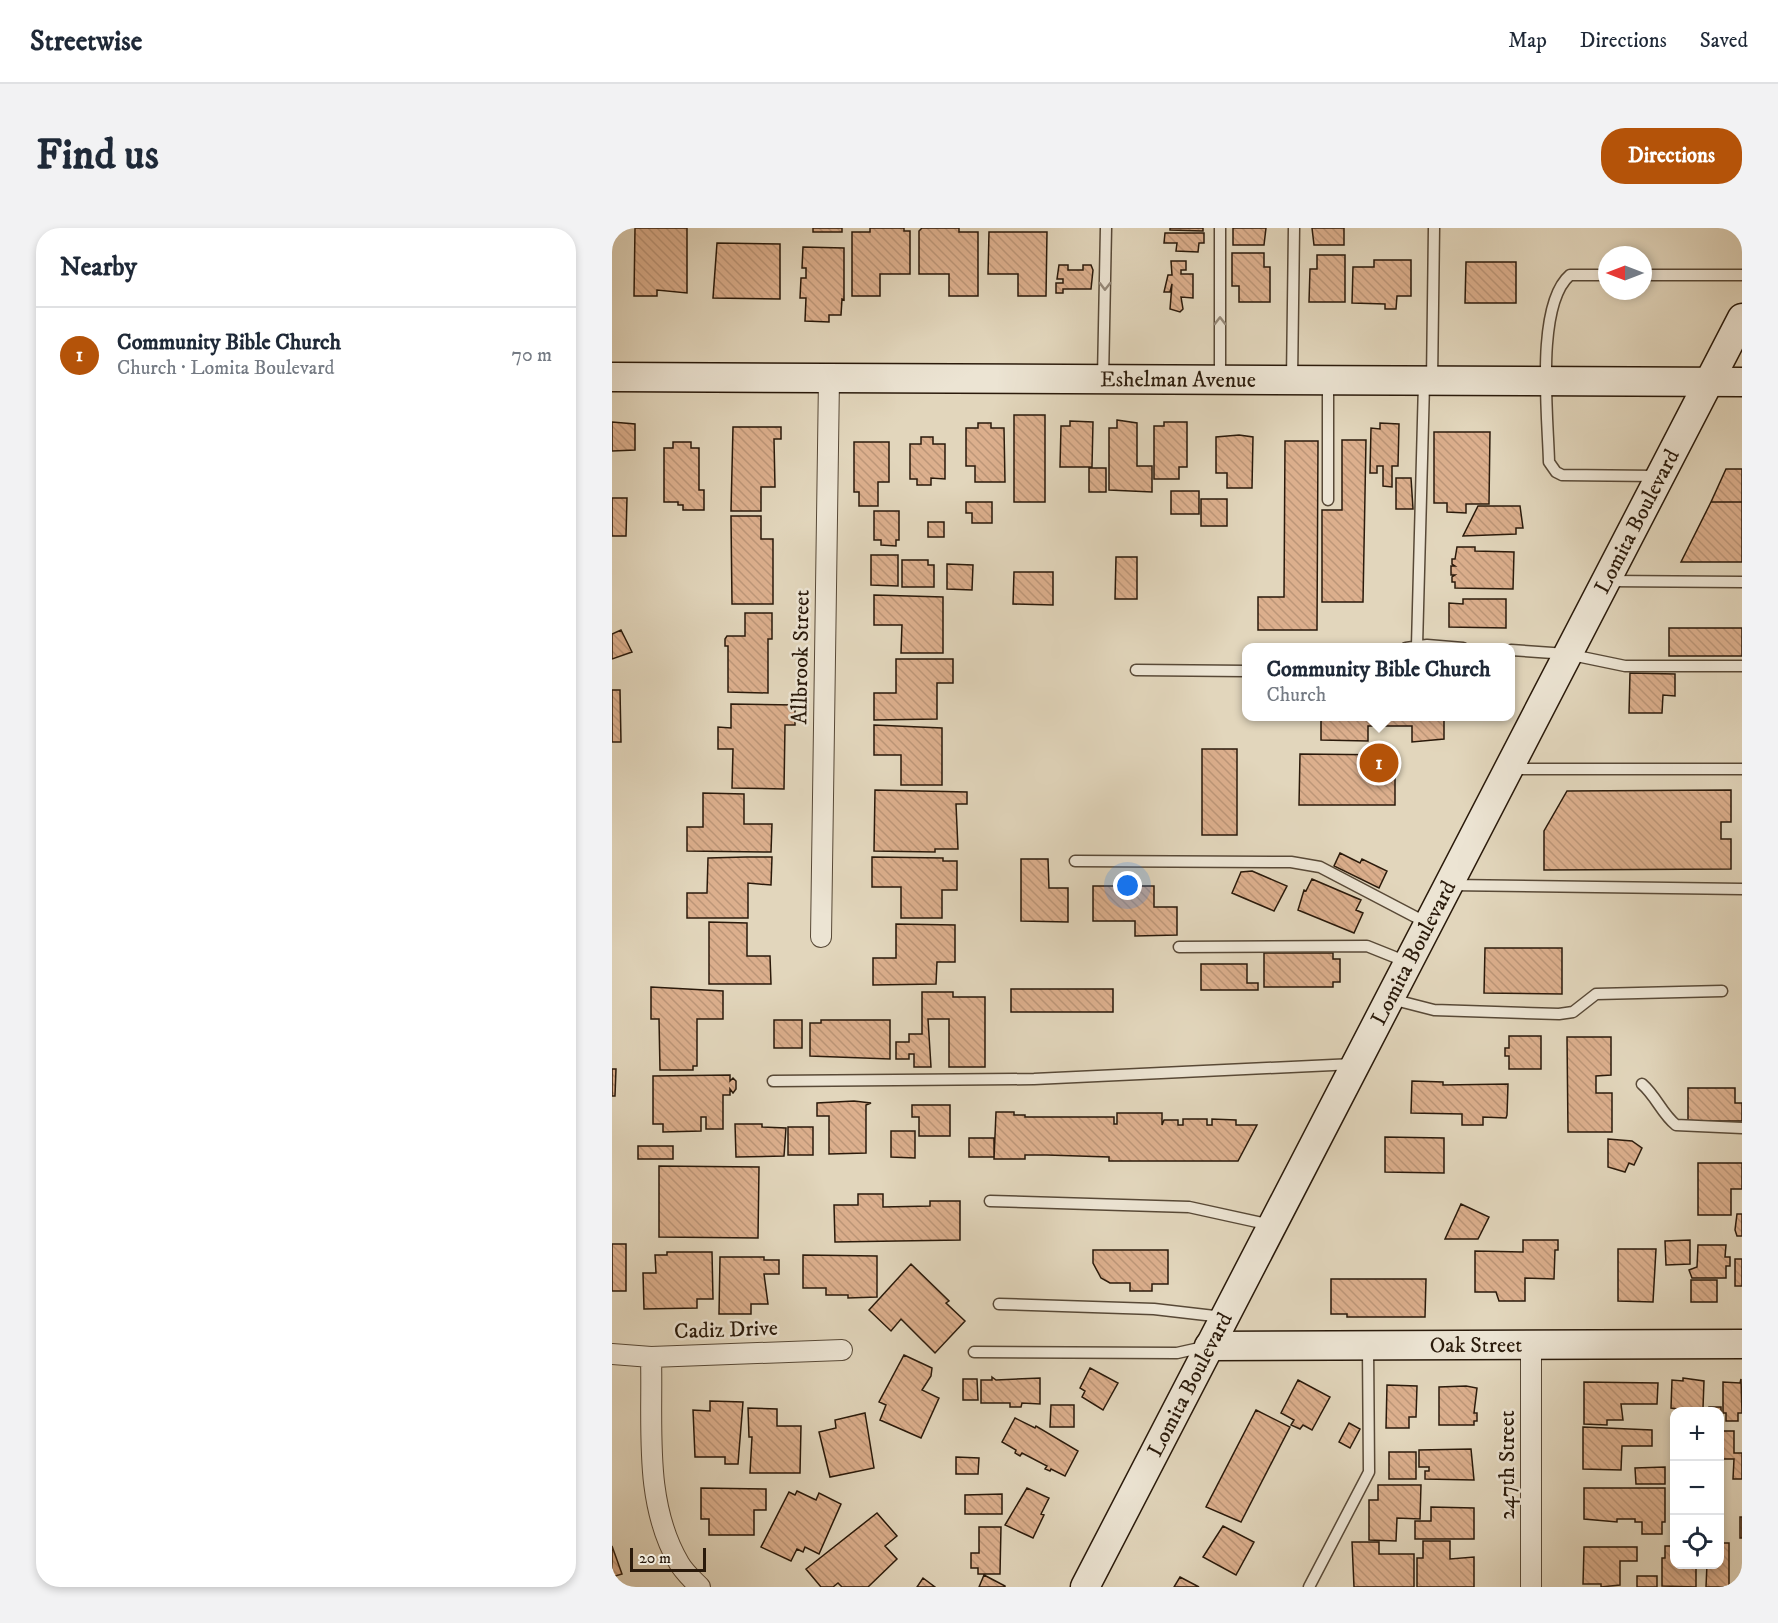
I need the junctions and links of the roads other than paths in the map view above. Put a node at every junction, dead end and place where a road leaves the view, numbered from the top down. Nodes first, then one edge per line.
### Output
1 (1106, 228) edge
2 (1220, 228) edge
3 (1294, 228) edge
4 (1434, 228) edge
5 (1598, 275) edge
6 (1652, 275) edge
7 (1742, 275) edge
8 (1742, 318) edge
9 (612, 377) edge
10 (829, 378) junction
11 (1103, 379) junction
12 (1220, 380) junction
13 (1292, 380) junction
14 (1328, 380) junction
15 (1428, 381) junction
16 (1547, 381) junction
17 (1710, 382) junction
18 (1742, 382) edge
19 (1659, 476) junction
20 (1328, 500) dead end
21 (1604, 581) junction
22 (1742, 582) edge
23 (1412, 643) edge
24 (1515, 650) edge
25 (1567, 654) junction
26 (1742, 666) edge
27 (1136, 670) dead end
28 (1242, 671) edge
29 (1507, 769) junction
30 (1742, 769) edge
31 (1075, 861) dead end
32 (1447, 885) junction
33 (1742, 890) edge
34 (1427, 923) junction
35 (821, 937) dead end
36 (1179, 947) dead end
37 (1407, 962) junction
38 (1722, 991) dead end
39 (1389, 998) junction
40 (1354, 1064) junction
41 (773, 1081) dead end
42 (1642, 1084) dead end
43 (1742, 1128) edge
44 (990, 1201) dead end
45 (1271, 1225) junction
46 (999, 1304) dead end
47 (1223, 1317) junction
48 (1531, 1343) junction
49 (1368, 1344) junction
50 (1742, 1344) edge
51 (1209, 1346) junction
52 (842, 1350) dead end
53 (974, 1352) dead end
54 (612, 1354) edge
55 (651, 1357) junction
56 (700, 1587) edge
57 (1085, 1587) edge
58 (1309, 1587) edge
59 (1532, 1587) edge

1 -> 11 lane
12 -> 2 lane
3 - 13 lane
4 - 15 lane
5 - 16 lane
6 - 7 lane
8 - 17 street, Lomita Boulevard
9 - 10 street, Eshelman Avenue
10 - 11 street, Eshelman Avenue
10 - 35 street, Allbrook Street
11 - 12 street, Eshelman Avenue
12 - 13 street, Eshelman Avenue
13 - 14 street, Eshelman Avenue
14 - 15 street, Eshelman Avenue
14 - 20 lane
15 - 16 street, Eshelman Avenue
15 - 23 lane
16 - 17 street, Eshelman Avenue
16 - 19 lane
17 - 18 street, Eshelman Avenue
17 - 19 street, Lomita Boulevard
19 - 21 street, Lomita Boulevard
21 - 22 lane
21 - 25 street, Lomita Boulevard
24 - 25 lane
25 - 26 lane
25 - 29 street, Lomita Boulevard
27 - 28 lane
29 - 30 lane
29 - 32 street, Lomita Boulevard
31 - 34 lane
32 - 33 lane
32 - 34 street, Lomita Boulevard
34 - 37 street, Lomita Boulevard
36 - 37 lane
37 - 39 street, Lomita Boulevard
38 - 39 lane
39 - 40 street, Lomita Boulevard
40 - 41 lane
40 - 45 street, Lomita Boulevard
42 - 43 lane
44 - 45 lane
45 - 47 street, Lomita Boulevard
46 - 47 lane
47 - 51 street, Lomita Boulevard
48 - 49 street, Oak Street
48 - 50 street, Oak Street
48 - 59 street, 247th Street
49 - 51 street, Oak Street
49 - 58 lane
51 - 53 lane
51 - 57 street, Lomita Boulevard
52 - 55 street, Cadiz Drive
54 - 55 street, Cadiz Drive
55 - 56 street

